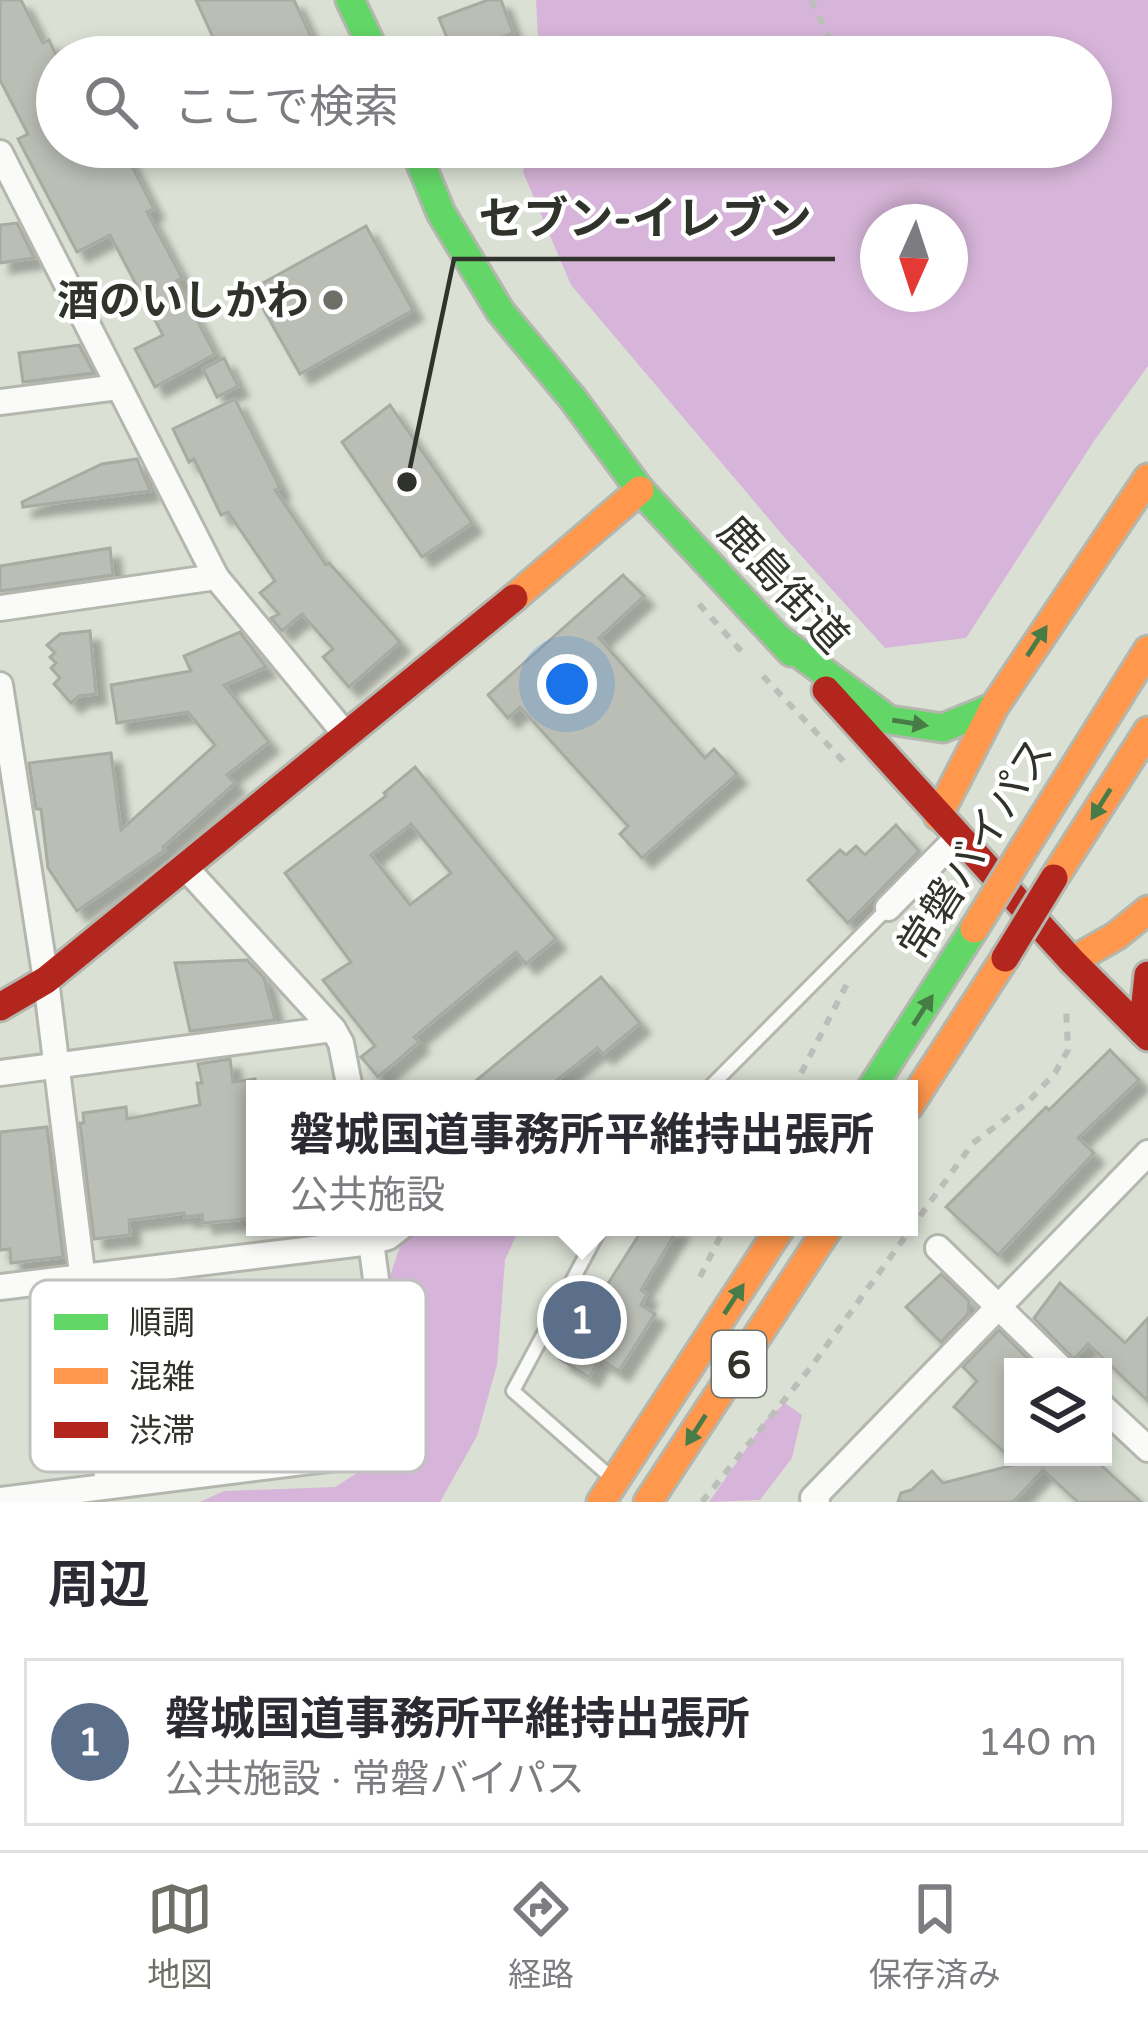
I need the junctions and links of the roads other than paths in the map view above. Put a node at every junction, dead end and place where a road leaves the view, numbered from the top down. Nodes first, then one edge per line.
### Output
1 (350, 0) edge
2 (367, 36) edge
3 (0, 153) edge
4 (423, 168) edge
5 (11, 194) edge
6 (118, 386) junction
7 (0, 402) edge
8 (1148, 478) edge
9 (640, 490) junction
10 (215, 577) junction
11 (0, 608) edge
12 (778, 638) junction
13 (1148, 650) edge
14 (0, 685) edge
15 (994, 706) junction
16 (1148, 730) edge
17 (346, 735) junction
18 (938, 816) junction
19 (10, 827) edge
20 (958, 837) junction
21 (184, 866) junction
22 (888, 908) joint
23 (1148, 910) edge
24 (1072, 961) junction
25 (1148, 975) edge
26 (46, 980) junction
27 (0, 1006) edge
28 (333, 1029) junction
29 (1145, 1034) edge
30 (56, 1068) junction
31 (0, 1073) edge
32 (348, 1080) edge
33 (717, 1080) edge
34 (878, 1080) edge
35 (918, 1092) edge
36 (1148, 1153) edge
37 (356, 1236) edge
38 (370, 1236) edge
39 (596, 1236) edge
40 (775, 1236) edge
41 (824, 1236) edge
42 (938, 1248) dead end
43 (82, 1275) junction
44 (48, 1280) edge
45 (83, 1280) edge
46 (376, 1280) edge
47 (30, 1283) edge
48 (0, 1287) edge
49 (996, 1307) junction
50 (1050, 1358) edge
51 (1112, 1415) edge
52 (1148, 1449) edge
53 (107, 1472) edge
54 (211, 1472) edge
55 (108, 1484) junction
56 (608, 1492) edge
57 (0, 1500) edge
58 (648, 1502) edge
59 (817, 1502) edge

1 - 2 main road
3 - 5 street
4 - 9 main road, 鹿島街道
5 - 6 street
6 - 7 street
6 - 10 street
15 -> 8 main road
9 - 12 main road, 鹿島街道
9 - 17 main road
10 - 11 street
10 - 17 street
12 -> 15 main road
12 - 18 main road, 鹿島街道
34 -> 13 main road, 常磐バイパス, bridge
14 - 19 street
15 - 18 main road
16 -> 35 main road, 常磐バイパス, bridge
17 - 21 main road
18 - 20 main road, 鹿島街道
19 - 26 street
20 - 22 street
20 - 24 main road, 鹿島街道
21 - 26 main road
21 - 28 street
22 - 33 lane
23 - 24 main road
24 - 29 main road, 鹿島街道
25 - 29 main road
26 - 27 main road
26 - 30 street
28 - 30 street
28 - 32 street
30 - 31 street
30 - 43 street
36 - 49 street
37 - 43 street
38 - 46 street
39 - 56 lane
56 -> 40 main road, 6
41 -> 58 main road, 6
42 - 49 street
43 - 44 street
43 - 45 street
47 - 48 street
49 - 50 street
49 - 59 street
51 - 52 street
53 - 55 street
54 - 55 street
55 - 57 street

